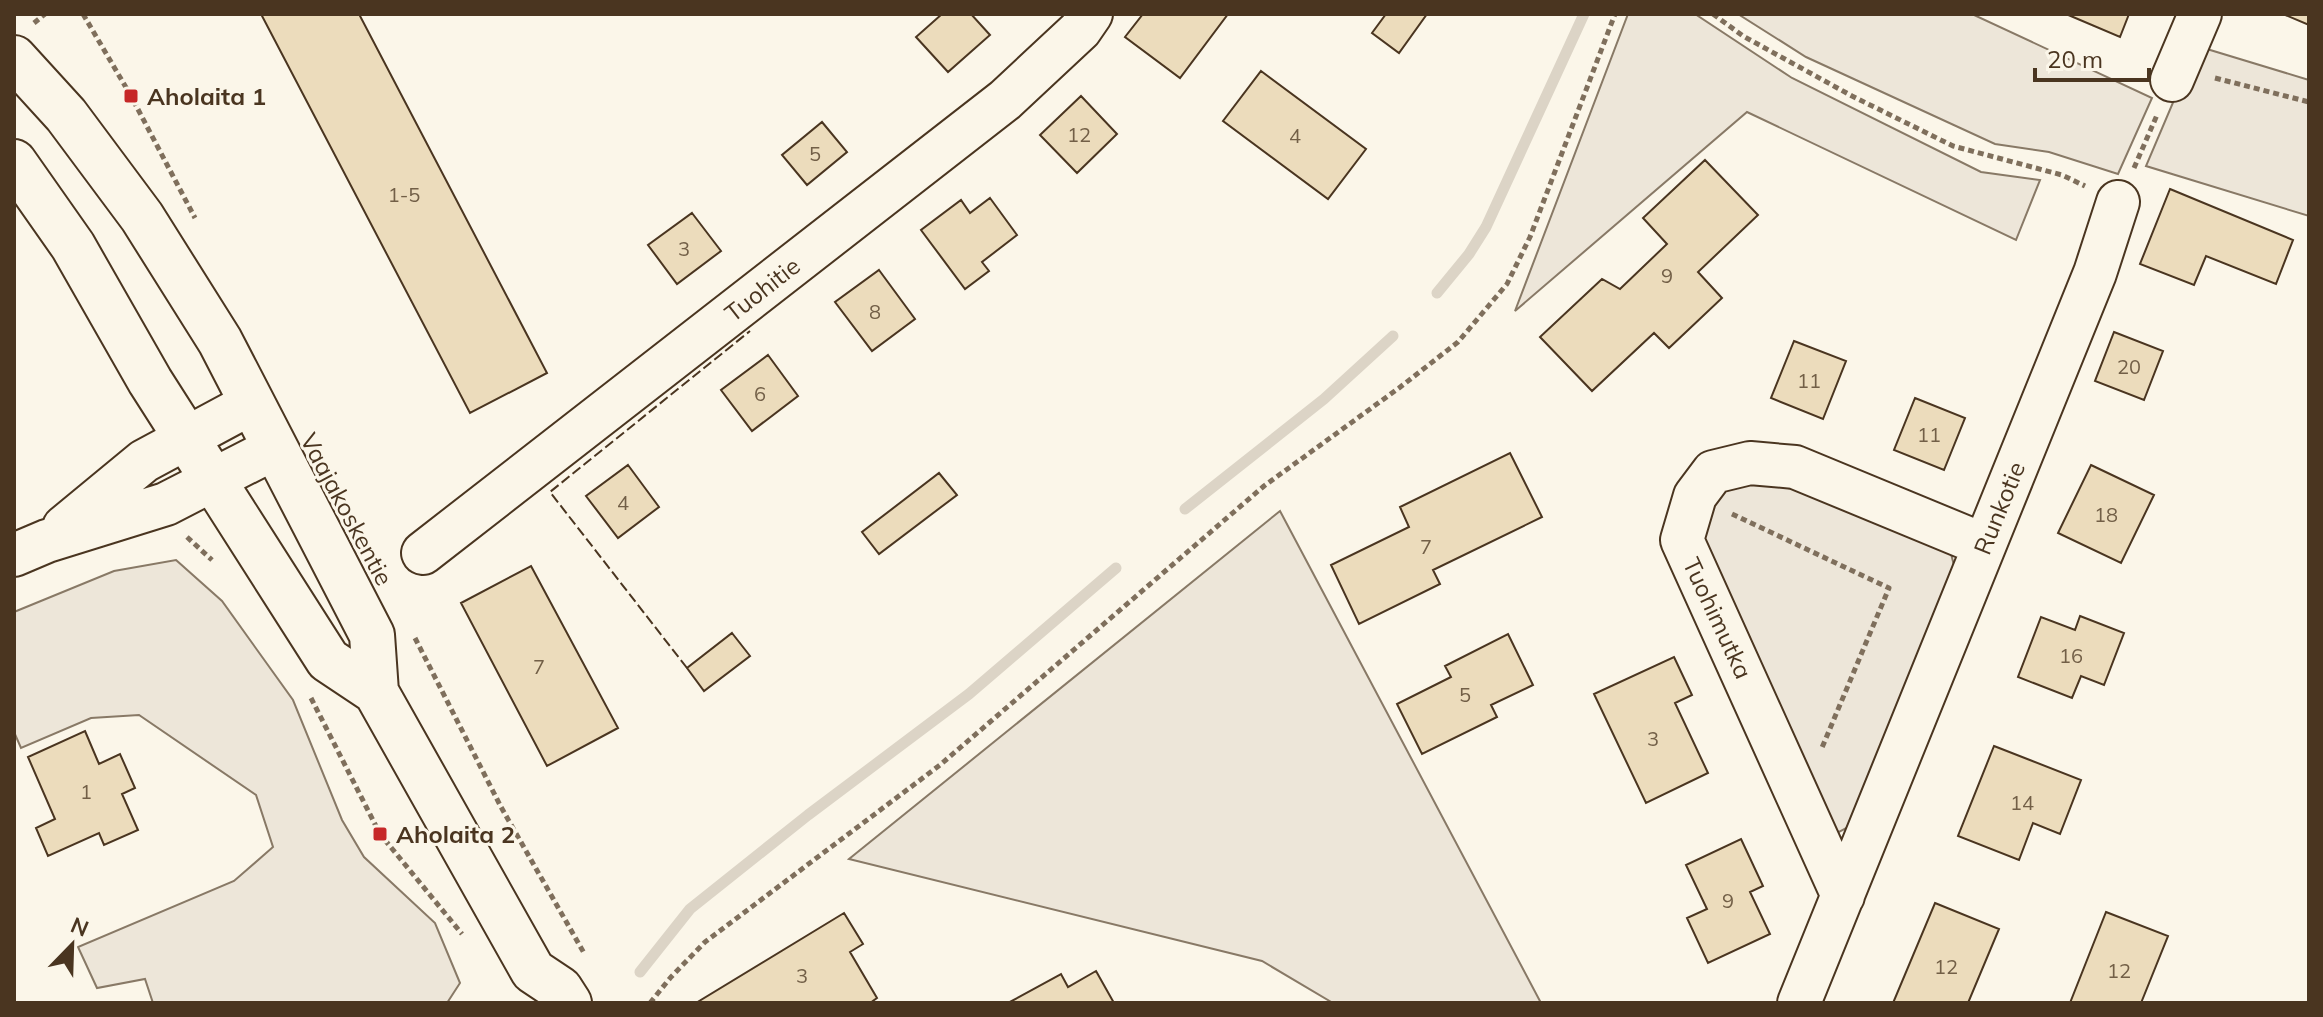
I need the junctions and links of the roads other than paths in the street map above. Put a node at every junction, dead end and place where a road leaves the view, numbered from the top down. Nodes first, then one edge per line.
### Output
1 (1091, 14) edge
2 (2200, 14) edge
3 (14, 58) edge
4 (2174, 74) road end
5 (14, 162) edge
6 (2118, 202) road end
7 (250, 404) junction
8 (187, 439) junction
9 (275, 448) junction
10 (213, 481) junction
11 (1984, 545) junction
12 (31, 548) edge
13 (423, 553) dead end
14 (376, 692) junction
15 (1843, 896) junction
16 (534, 987) edge
17 (569, 1003) edge
18 (1799, 1003) edge

1 - 13 street, Tuohitie
2 - 4 street
3 - 7 main road, Vaajakoskentie
5 - 8 main road, Vaajakoskentie
6 - 11 street, Runkotie
7 - 8 street
7 - 9 main road, Vaajakoskentie
8 - 10 main road, Vaajakoskentie
8 - 12 street
9 - 10 street
9 - 14 main road, Vaajakoskentie
10 - 12 street
10 - 14 main road, Vaajakoskentie
11 - 15 street, Runkotie
11 - 15 street, Tuohimutka
14 - 16 main road, Vaajakoskentie
15 - 18 street, Runkotie
16 - 17 main road, Vaajakoskentie

